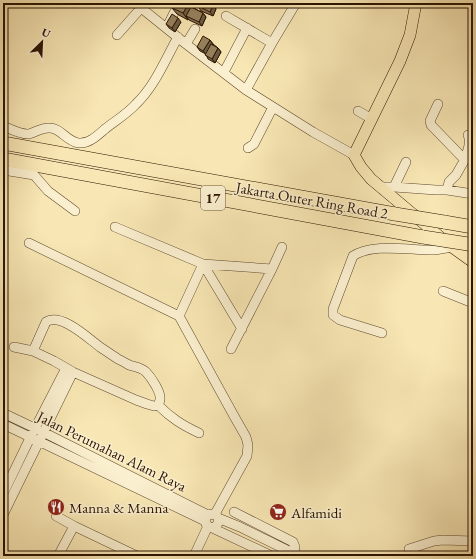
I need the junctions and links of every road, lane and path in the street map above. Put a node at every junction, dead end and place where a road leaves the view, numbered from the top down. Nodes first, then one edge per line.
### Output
1 (179, 3) edge
2 (296, 3) edge
3 (416, 3) edge
4 (138, 6) edge
5 (226, 16) dead end
6 (166, 28) junction
7 (247, 28) junction
8 (195, 29) dead end
9 (117, 36) dead end
10 (178, 37) junction
11 (272, 43) junction
12 (186, 44) junction
13 (224, 72) junction
14 (246, 90) junction
15 (438, 104) dead end
16 (273, 107) junction
17 (358, 111) dead end
18 (372, 118) junction
19 (3, 126) edge
20 (468, 135) dead end
21 (3, 143) edge
22 (248, 148) dead end
23 (354, 155) junction
24 (3, 159) edge
25 (464, 159) junction
26 (406, 162) dead end
27 (3, 170) edge
28 (382, 187) junction
29 (394, 187) junction
30 (447, 190) junction
31 (473, 194) edge
32 (75, 211) dead end
33 (115, 227) dead end
34 (473, 228) edge
35 (29, 243) dead end
36 (471, 244) edge
37 (282, 247) dead end
38 (452, 247) junction
39 (473, 262) edge
40 (204, 264) junction
41 (272, 269) junction
42 (443, 291) dead end
43 (473, 303) edge
44 (179, 316) junction
45 (242, 329) junction
46 (382, 333) dead end
47 (14, 347) dead end
48 (231, 349) dead end
49 (33, 351) junction
50 (70, 370) junction
51 (158, 405) junction
52 (3, 414) edge
53 (3, 424) edge
54 (199, 433) dead end
55 (37, 434) junction
56 (3, 494) edge
57 (234, 512) dead end
58 (3, 515) edge
59 (56, 516) dead end
60 (244, 517) junction
61 (211, 520) junction
62 (74, 526) junction
63 (240, 526) junction
64 (270, 530) junction
65 (266, 539) junction
66 (473, 541) edge
67 (408, 549) dead end
68 (297, 555) edge
69 (58, 556) edge
70 (137, 556) edge
71 (194, 556) edge
72 (272, 556) edge

1 - 6 street
2 - 11 street
3 - 18 main road
4 - 6 street
4 - 9 street
5 - 7 street
6 - 10 street
7 - 11 street
7 - 13 street
8 - 12 street
10 - 12 street
10 - 19 street
11 - 14 street
12 - 13 street
13 - 14 street
14 - 16 street
15 - 25 street
16 - 22 street
16 - 23 street
17 - 18 street
18 - 23 main road
20 - 25 street
21 - 34 highway, Jakarta Outer Ring Road 2 / 17, bridge
23 - 28 main road
24 - 36 highway, Jakarta Outer Ring Road 2 / 17, bridge
25 - 30 street
26 - 29 street
27 - 32 street
28 - 29 street
28 - 38 main road
29 - 30 street
30 - 31 street
33 - 40 street
35 - 44 street
37 - 41 street
38 - 39 main road
38 - 46 street
40 - 41 street
40 - 44 street
40 - 45 street
41 - 45 street
42 - 43 street
44 - 61 street
45 - 48 street
47 - 49 street
49 - 50 street
49 - 51 street
50 - 51 street
50 - 55 street
51 - 54 street
52 - 55 street, Jalan Perumahan Alam Raya
53 - 55 street, Jalan Perumahan Alam Raya
55 - 56 street
55 - 58 street
55 - 61 street, Jalan Perumahan Alam Raya
57 - 60 street
59 - 62 street
60 - 63 street
60 - 64 street
61 - 63 street, Jalan Perumahan Alam Raya
61 - 71 street
61 - 72 street, Jalan Perumahan Alam Raya
62 - 69 street
62 - 70 street
63 - 65 street, Jalan Perumahan Alam Raya
64 - 65 street
64 - 68 street
65 - 68 street, Jalan Perumahan Alam Raya
66 - 67 street

